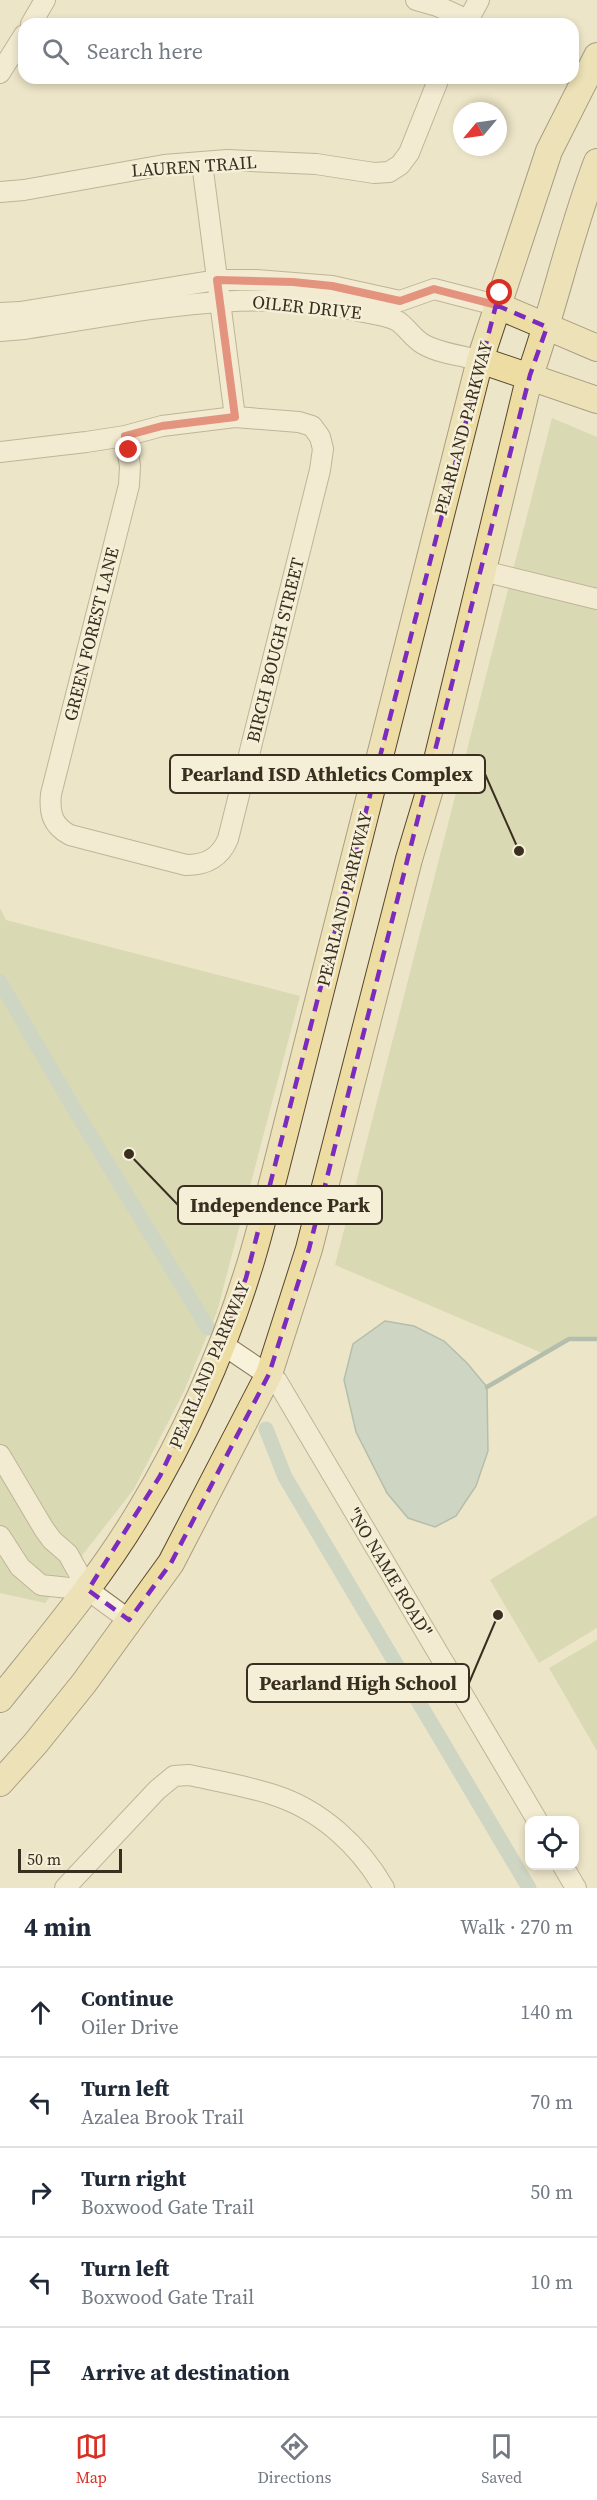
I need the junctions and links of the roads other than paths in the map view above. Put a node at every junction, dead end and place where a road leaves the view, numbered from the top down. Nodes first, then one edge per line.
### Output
1 (45, 0) edge
2 (416, 0) edge
3 (479, 0) edge
4 (34, 18) edge
5 (460, 18) edge
6 (469, 18) edge
7 (18, 44) edge
8 (597, 56) edge
9 (0, 73) edge
10 (437, 84) edge
11 (597, 162) edge
12 (202, 163) junction
13 (0, 192) edge
14 (217, 280) junction
15 (220, 300) junction
16 (496, 305) junction
17 (0, 313) edge
18 (547, 327) junction
19 (0, 330) edge
20 (597, 348) edge
21 (480, 360) junction
22 (530, 375) junction
23 (597, 400) edge
24 (235, 417) junction
25 (125, 436) junction
26 (0, 452) edge
27 (483, 572) junction
28 (597, 599) edge
29 (213, 859) joint
30 (222, 1344) junction
31 (269, 1374) junction
32 (0, 1455) edge
33 (0, 1536) edge
34 (88, 1590) junction
35 (129, 1620) junction
36 (0, 1699) edge
37 (0, 1782) edge
38 (534, 1816) edge
39 (565, 1870) edge
40 (65, 1888) edge
41 (384, 1888) edge
42 (576, 1888) edge

1 - 4 street
2 - 5 street
3 - 6 street
7 - 9 street
8 - 16 main road, PEARLAND PARKWAY
10 - 12 street, LAUREN TRAIL
11 - 18 main road
12 - 13 street, LAUREN TRAIL
12 - 14 street
14 - 15 street
14 - 16 street, OILER DRIVE
14 - 17 street, OILER DRIVE
15 - 19 street, OILER DRIVE
15 - 21 street, OILER DRIVE
15 - 24 street
16 - 18 main road, OILER DRIVE
16 - 21 main road, PEARLAND PARKWAY
18 - 20 main road, OILER DRIVE
18 - 22 main road
21 - 22 main road, OILER DRIVE
21 - 30 main road, PEARLAND PARKWAY
22 - 23 main road, OILER DRIVE
22 - 27 main road
24 - 25 street
24 - 29 street, BIRCH BOUGH STREET
25 - 26 street
25 - 29 street, GREEN FOREST LANE
27 - 28 street
27 - 31 main road
30 - 31 street, "NO NAME ROAD"
30 - 34 main road, PEARLAND PARKWAY
31 - 35 main road
31 - 38 street, "NO NAME ROAD"
32 - 34 street
33 - 34 street
34 - 35 street
34 - 36 main road, PEARLAND PARKWAY
35 - 37 main road
39 - 42 street
40 - 41 street

